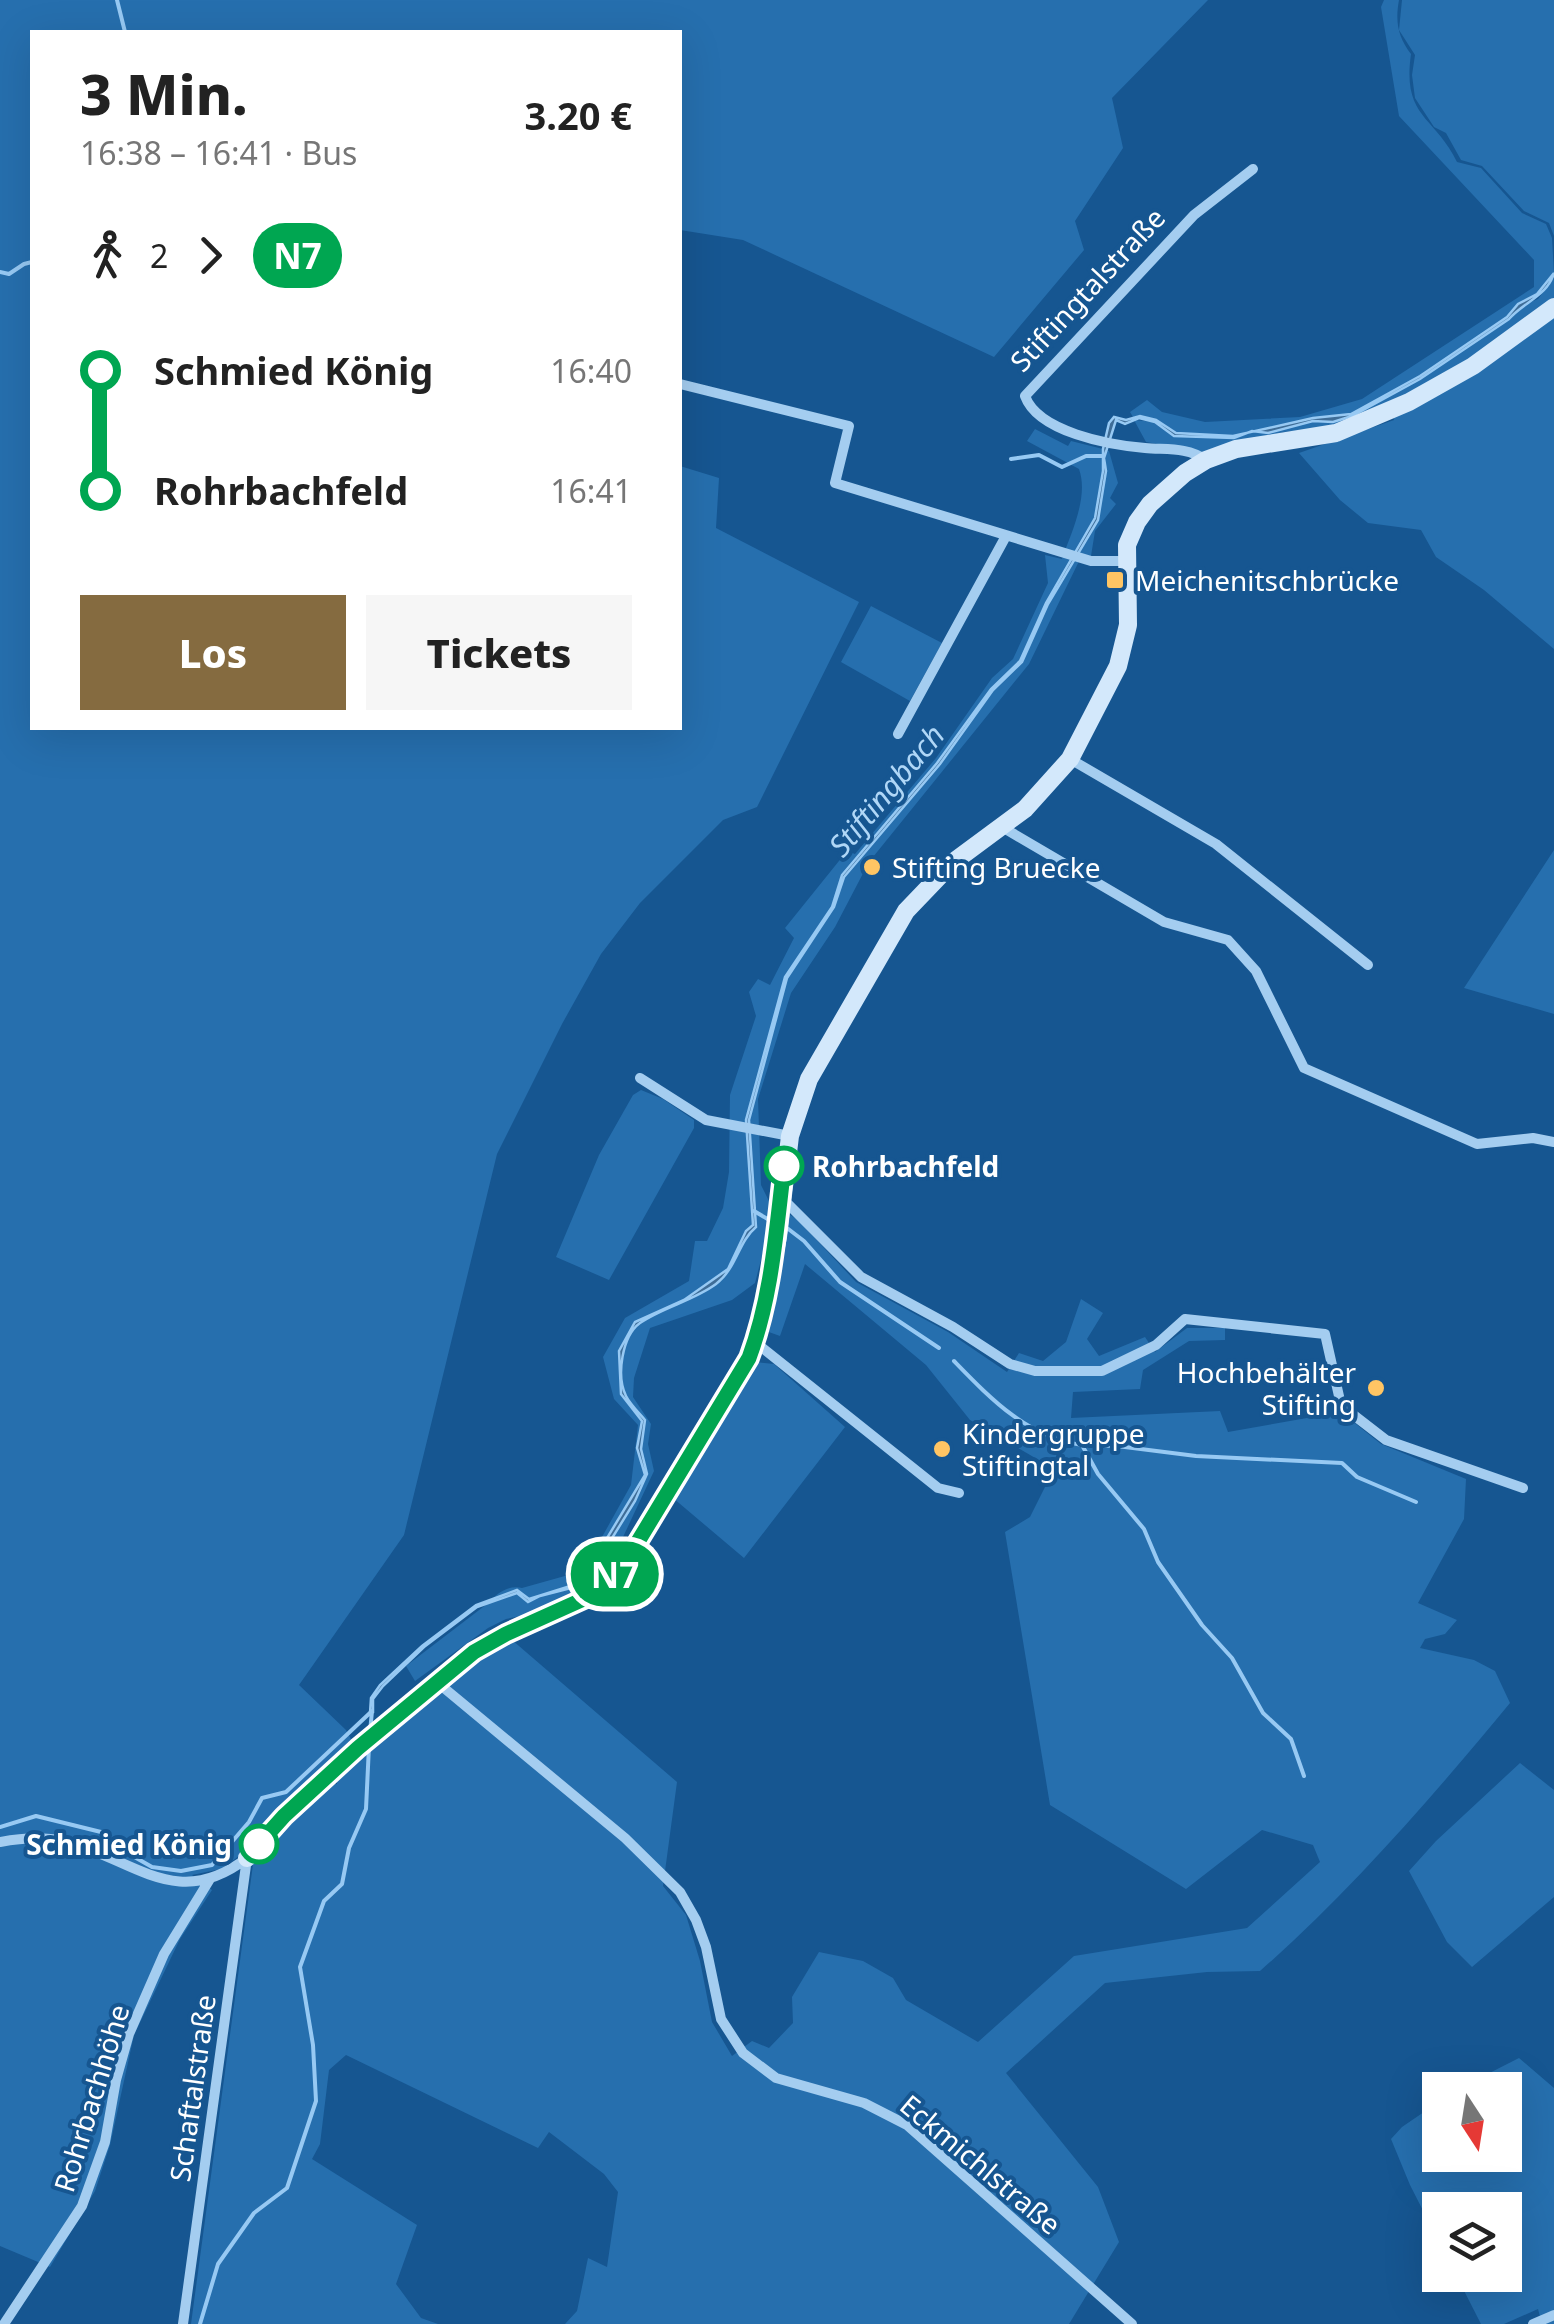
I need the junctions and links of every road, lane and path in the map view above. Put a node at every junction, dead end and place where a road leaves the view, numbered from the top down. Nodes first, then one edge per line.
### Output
1 (1253, 169) dead end
2 (1554, 307) edge
3 (682, 384) edge
4 (1206, 460) junction
5 (1006, 536) junction
6 (1125, 562) junction
7 (898, 734) dead end
8 (1070, 759) junction
9 (1002, 826) junction
10 (1368, 965) dead end
11 (640, 1078) dead end
12 (790, 1136) junction
13 (1554, 1142) edge
14 (780, 1196) junction
15 (755, 1342) junction
16 (1523, 1488) dead end
17 (959, 1493) dead end
18 (438, 1683) junction
19 (0, 1842) edge
20 (247, 1858) junction
21 (210, 1879) junction
22 (1554, 2315) edge
23 (4, 2324) edge
24 (182, 2324) edge
25 (1132, 2324) edge
26 (1533, 2324) edge

1 - 4 street, Stiftingtalstraße
2 - 4 street
3 - 5 street
4 - 6 street
5 - 6 street
5 - 7 street
6 - 8 street
8 - 9 street
8 - 10 street
9 - 12 street
9 - 13 street
11 - 12 street
12 - 14 street
14 - 15 street
14 - 16 street
15 - 17 street
15 - 18 street
18 - 20 street
18 - 25 street, Eckmichlstraße
19 - 21 street
20 - 21 street
20 - 24 street, Schaftalstraße
21 - 23 street, Rohrbachhöhe
22 - 26 street

